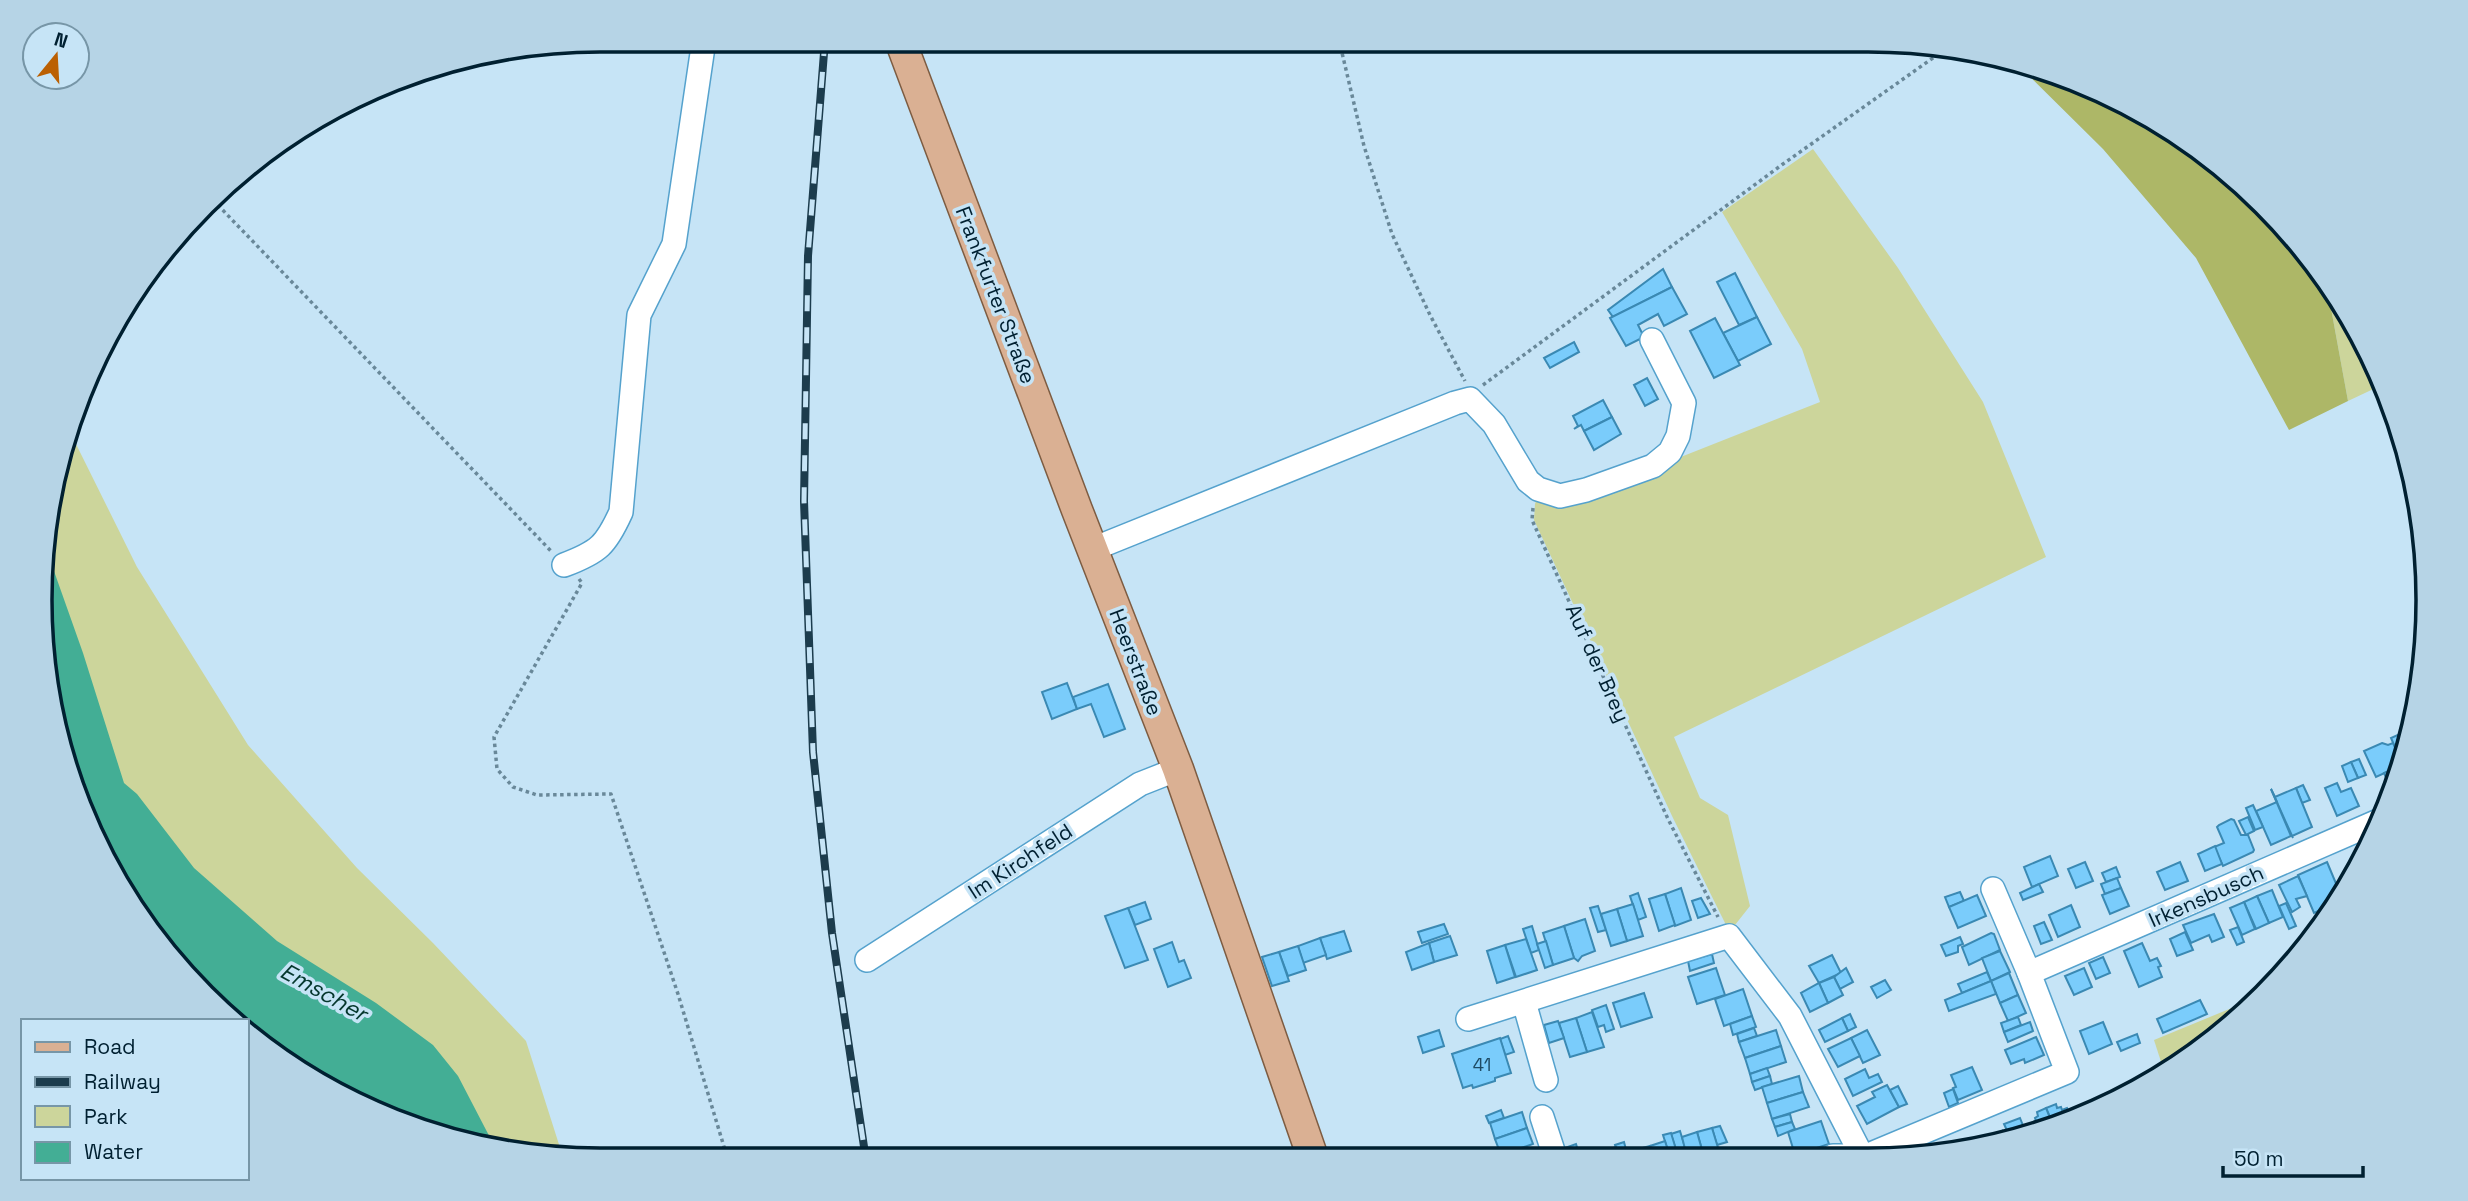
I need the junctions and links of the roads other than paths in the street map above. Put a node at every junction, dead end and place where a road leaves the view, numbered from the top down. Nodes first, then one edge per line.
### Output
1 (702, 52) edge
2 (905, 52) edge
3 (1652, 340) dead end
4 (1093, 549) junction
5 (564, 565) dead end
6 (1178, 769) junction
7 (2367, 825) edge
8 (1993, 889) dead end
9 (866, 960) dead end
10 (2029, 973) junction
11 (1524, 1002) junction
12 (1468, 1019) dead end
13 (1546, 1080) dead end
14 (1542, 1117) dead end
15 (1310, 1148) edge
16 (1552, 1148) edge
17 (1860, 1148) edge
18 (1884, 1148) edge

1 - 5 street
2 - 4 main road, Frankfurter Straße
3 - 4 street
4 - 6 main road, Heerstraße
6 - 9 street, Im Kirchfeld
6 - 15 main road, Heerstraße
7 - 10 street, Irkensbusch
8 - 10 street
10 - 18 street
11 - 12 street
11 - 13 street
11 - 17 street
14 - 16 street

